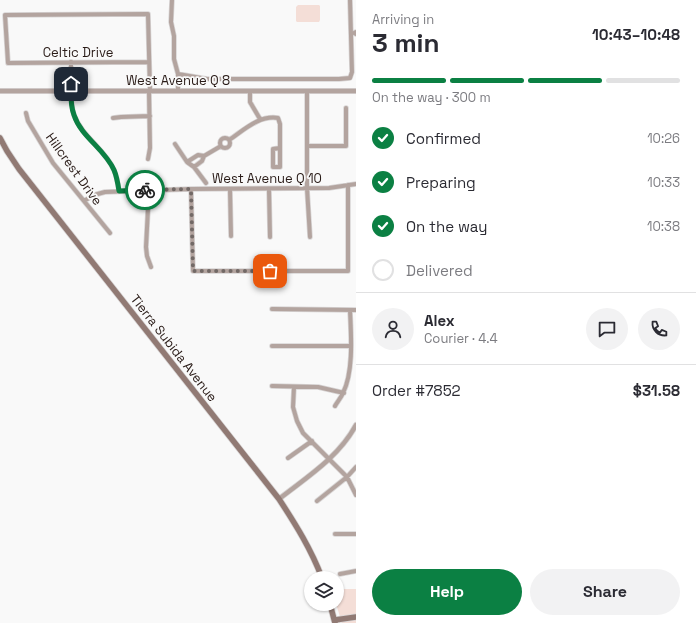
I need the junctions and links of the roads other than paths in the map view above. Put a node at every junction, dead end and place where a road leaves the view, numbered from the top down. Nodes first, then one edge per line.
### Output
1 (172, 0) edge
2 (350, 0) edge
3 (355, 33) edge
4 (70, 62) junction
5 (148, 62) junction
6 (178, 74) junction
7 (0, 91) edge
8 (71, 91) junction
9 (150, 91) junction
10 (178, 91) junction
11 (250, 91) junction
12 (356, 91) edge
13 (307, 92) junction
14 (346, 108) dead end
15 (26, 113) dead end
16 (150, 116) junction
17 (113, 118) dead end
18 (260, 120) junction
19 (0, 138) edge
20 (229, 140) junction
21 (175, 144) dead end
22 (220, 146) junction
23 (307, 146) junction
24 (280, 148) junction
25 (204, 156) junction
26 (148, 158) dead end
27 (187, 162) junction
28 (194, 167) junction
29 (206, 183) dead end
30 (356, 184) edge
31 (348, 185) junction
32 (307, 188) junction
33 (191, 189) junction
34 (230, 189) junction
35 (269, 189) junction
36 (149, 190) junction
37 (119, 191) junction
38 (84, 202) junction
39 (110, 233) dead end
40 (231, 236) dead end
41 (270, 237) dead end
42 (310, 237) dead end
43 (151, 267) dead end
44 (272, 309) dead end
45 (350, 310) junction
46 (356, 310) edge
47 (272, 346) dead end
48 (351, 346) junction
49 (272, 386) dead end
50 (294, 387) junction
51 (344, 393) junction
52 (335, 406) dead end
53 (356, 425) edge
54 (312, 441) junction
55 (288, 458) dead end
56 (330, 460) junction
57 (356, 467) edge
58 (347, 478) junction
59 (356, 495) edge
60 (279, 499) junction
61 (317, 501) dead end
62 (335, 534) dead end
63 (356, 534) edge
64 (319, 571) edge
65 (356, 571) edge
66 (344, 573) edge
67 (332, 611) edge
68 (356, 617) edge
69 (335, 621) edge

1 - 6 street
2 - 3 street
3 - 6 street
4 - 5 street, Celtic Drive
4 - 5 street, Celtic Drive
4 - 8 street
5 - 9 street
6 - 10 street
7 - 8 street, West Avenue Q 8
8 - 9 street, West Avenue Q 8
8 - 37 street
9 - 10 street, West Avenue Q 8
9 - 16 street
10 - 11 street, West Avenue Q 8
11 - 13 street, West Avenue Q 8
11 - 18 street
12 - 13 street, West Avenue Q 8
13 - 23 street
14 - 23 street
15 - 38 street, Hillcrest Drive
16 - 17 street
16 - 26 street
18 - 20 street
18 - 24 street
19 - 60 main road, Tierra Subida Avenue
20 - 22 street
20 - 22 street
21 - 27 street
22 - 25 street
23 - 32 street
24 - 24 street
25 - 27 street
25 - 28 street
27 - 28 street
28 - 29 street
30 - 31 street, West Avenue Q 10
31 - 32 street, West Avenue Q 10
31 - 33 street
32 - 35 street, West Avenue Q 10
32 - 42 street
33 - 34 street, West Avenue Q 10
33 - 36 street, West Avenue Q 10
34 - 35 street, West Avenue Q 10
34 - 40 street
35 - 41 street
36 - 37 street, West Avenue Q 10
36 - 43 street
37 - 38 street, West Avenue Q 10
38 - 39 street, Hillcrest Drive
44 - 45 street
45 - 46 street
45 - 48 street
47 - 48 street
48 - 51 street
49 - 50 street
50 - 51 street
50 - 54 street
51 - 52 street
53 - 56 street
54 - 55 street
54 - 56 street
56 - 58 street
56 - 60 street
57 - 58 street
58 - 59 street
58 - 61 street
60 - 64 main road, Tierra Subida Avenue
62 - 63 street
65 - 66 street
67 - 69 main road
68 - 69 main road

